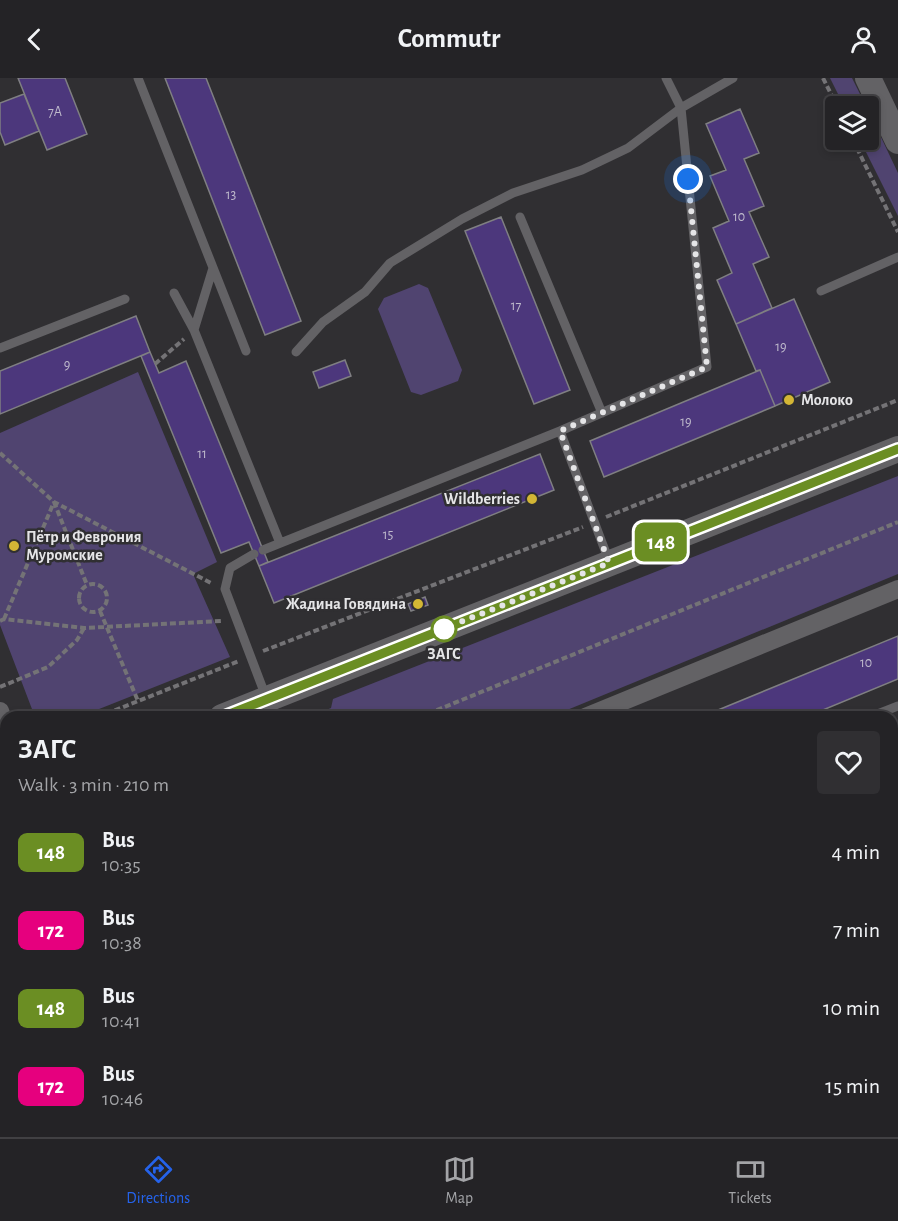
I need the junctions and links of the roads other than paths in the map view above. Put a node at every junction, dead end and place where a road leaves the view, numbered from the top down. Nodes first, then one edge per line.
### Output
1 (138, 78) edge
2 (666, 78) edge
3 (733, 78) edge
4 (868, 78) edge
5 (681, 108) junction
6 (898, 141) edge
7 (520, 217) dead end
8 (898, 257) edge
9 (213, 268) junction
10 (821, 291) dead end
11 (174, 293) dead end
12 (124, 299) dead end
13 (194, 330) junction
14 (0, 348) edge
15 (246, 351) dead end
16 (296, 352) dead end
17 (602, 413) junction
18 (560, 431) junction
19 (898, 449) edge
20 (279, 543) junction
21 (609, 563) junction
22 (898, 589) edge
23 (267, 699) junction
24 (237, 711) edge
25 (600, 711) edge

1 - 9 lane
2 - 5 lane
3 - 5 lane
4 - 6 main road
5 - 16 lane
5 - 17 lane
7 - 17 lane
8 - 10 lane
9 - 13 lane
9 - 15 lane
11 - 13 lane
12 - 14 lane
13 - 20 lane
17 - 18 lane
18 - 20 lane
18 - 21 lane
19 - 21 main road
20 - 23 lane
21 - 23 main road
22 - 25 street
23 - 24 main road

